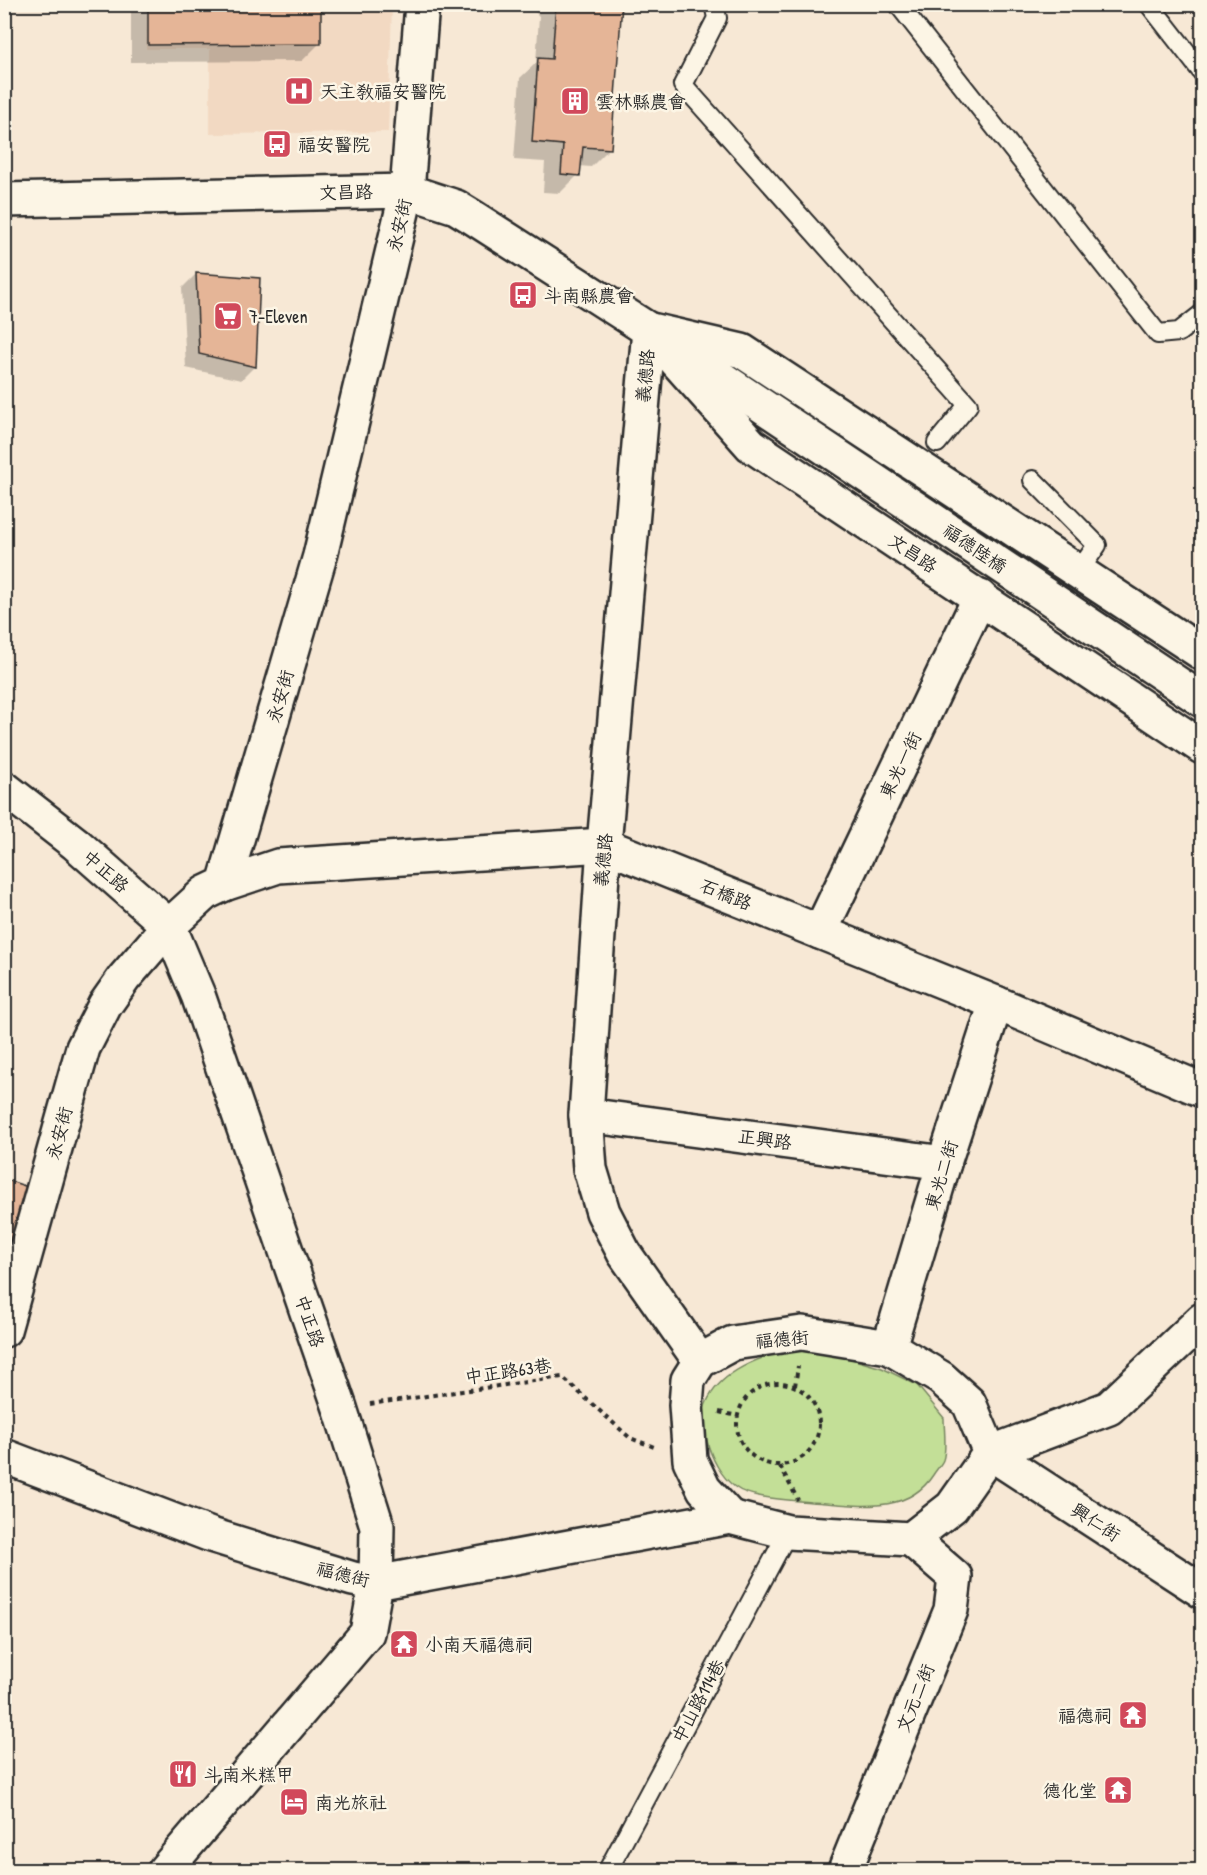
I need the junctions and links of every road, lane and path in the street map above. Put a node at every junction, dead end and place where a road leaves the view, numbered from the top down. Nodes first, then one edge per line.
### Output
1 (422, 4) edge
2 (714, 4) edge
3 (898, 4) edge
4 (1149, 4) edge
5 (1203, 72) edge
6 (408, 191) junction
7 (4, 200) edge
8 (1203, 314) edge
9 (649, 330) junction
10 (747, 397) joint
11 (937, 443) dead end
12 (1033, 480) dead end
13 (1079, 571) junction
14 (980, 597) junction
15 (1203, 653) edge
16 (1203, 700) edge
17 (1203, 747) edge
18 (4, 788) edge
19 (604, 845) junction
20 (224, 884) junction
21 (170, 926) junction
22 (820, 932) junction
23 (996, 1003) junction
24 (1203, 1090) edge
25 (586, 1116) junction
26 (944, 1163) junction
27 (1203, 1320) edge
28 (4, 1330) edge
29 (889, 1347) junction
30 (700, 1361) junction
31 (743, 1403) joint
32 (340, 1408) junction
33 (990, 1453) junction
34 (4, 1456) edge
35 (690, 1460) junction
36 (730, 1517) junction
37 (788, 1532) junction
38 (911, 1539) junction
39 (376, 1583) junction
40 (1203, 1591) edge
41 (165, 1870) edge
42 (608, 1870) edge
43 (845, 1870) edge

1 - 6 street, 永安街
2 - 11 lane
3 - 8 lane
4 - 5 lane
6 - 7 street, 文昌路
6 - 9 street, 文昌路
6 - 20 street, 永安街
9 - 10 street, 文昌路
9 - 13 street, 文昌路
9 - 14 street, 文昌路
9 - 19 street, 義德路
10 - 16 street, 福德陸橋
12 - 13 lane
13 - 15 street, 文昌路
14 - 17 street, 文昌路
14 - 22 street, 東光一街
18 - 21 street, 中正路
19 - 20 street, 石橋路
19 - 22 street, 石橋路
19 - 25 street, 義德路
20 - 21 street, 永安街
21 - 28 street, 永安街
21 - 32 street, 中正路
22 - 23 street, 石橋路
23 - 24 street, 石橋路
23 - 26 street, 東光二街
25 - 26 street, 正興路
25 - 30 street, 義德路
26 - 29 street, 東光二街
27 - 33 street
29 - 30 street, 福德街
29 - 33 street, 福德街
30 - 35 street
31 - 31 path
32 - 35 path, 中正路63巷
32 - 39 street, 中正路
33 - 38 street
33 - 40 street, 興仁街
34 - 39 street, 福德街
35 - 36 street
36 - 37 street, 福德街
36 - 39 street, 福德街
37 - 38 street, 福德街
37 - 42 lane, 中山路114巷
38 - 43 street, 文元二街
39 - 41 street, 中正路

